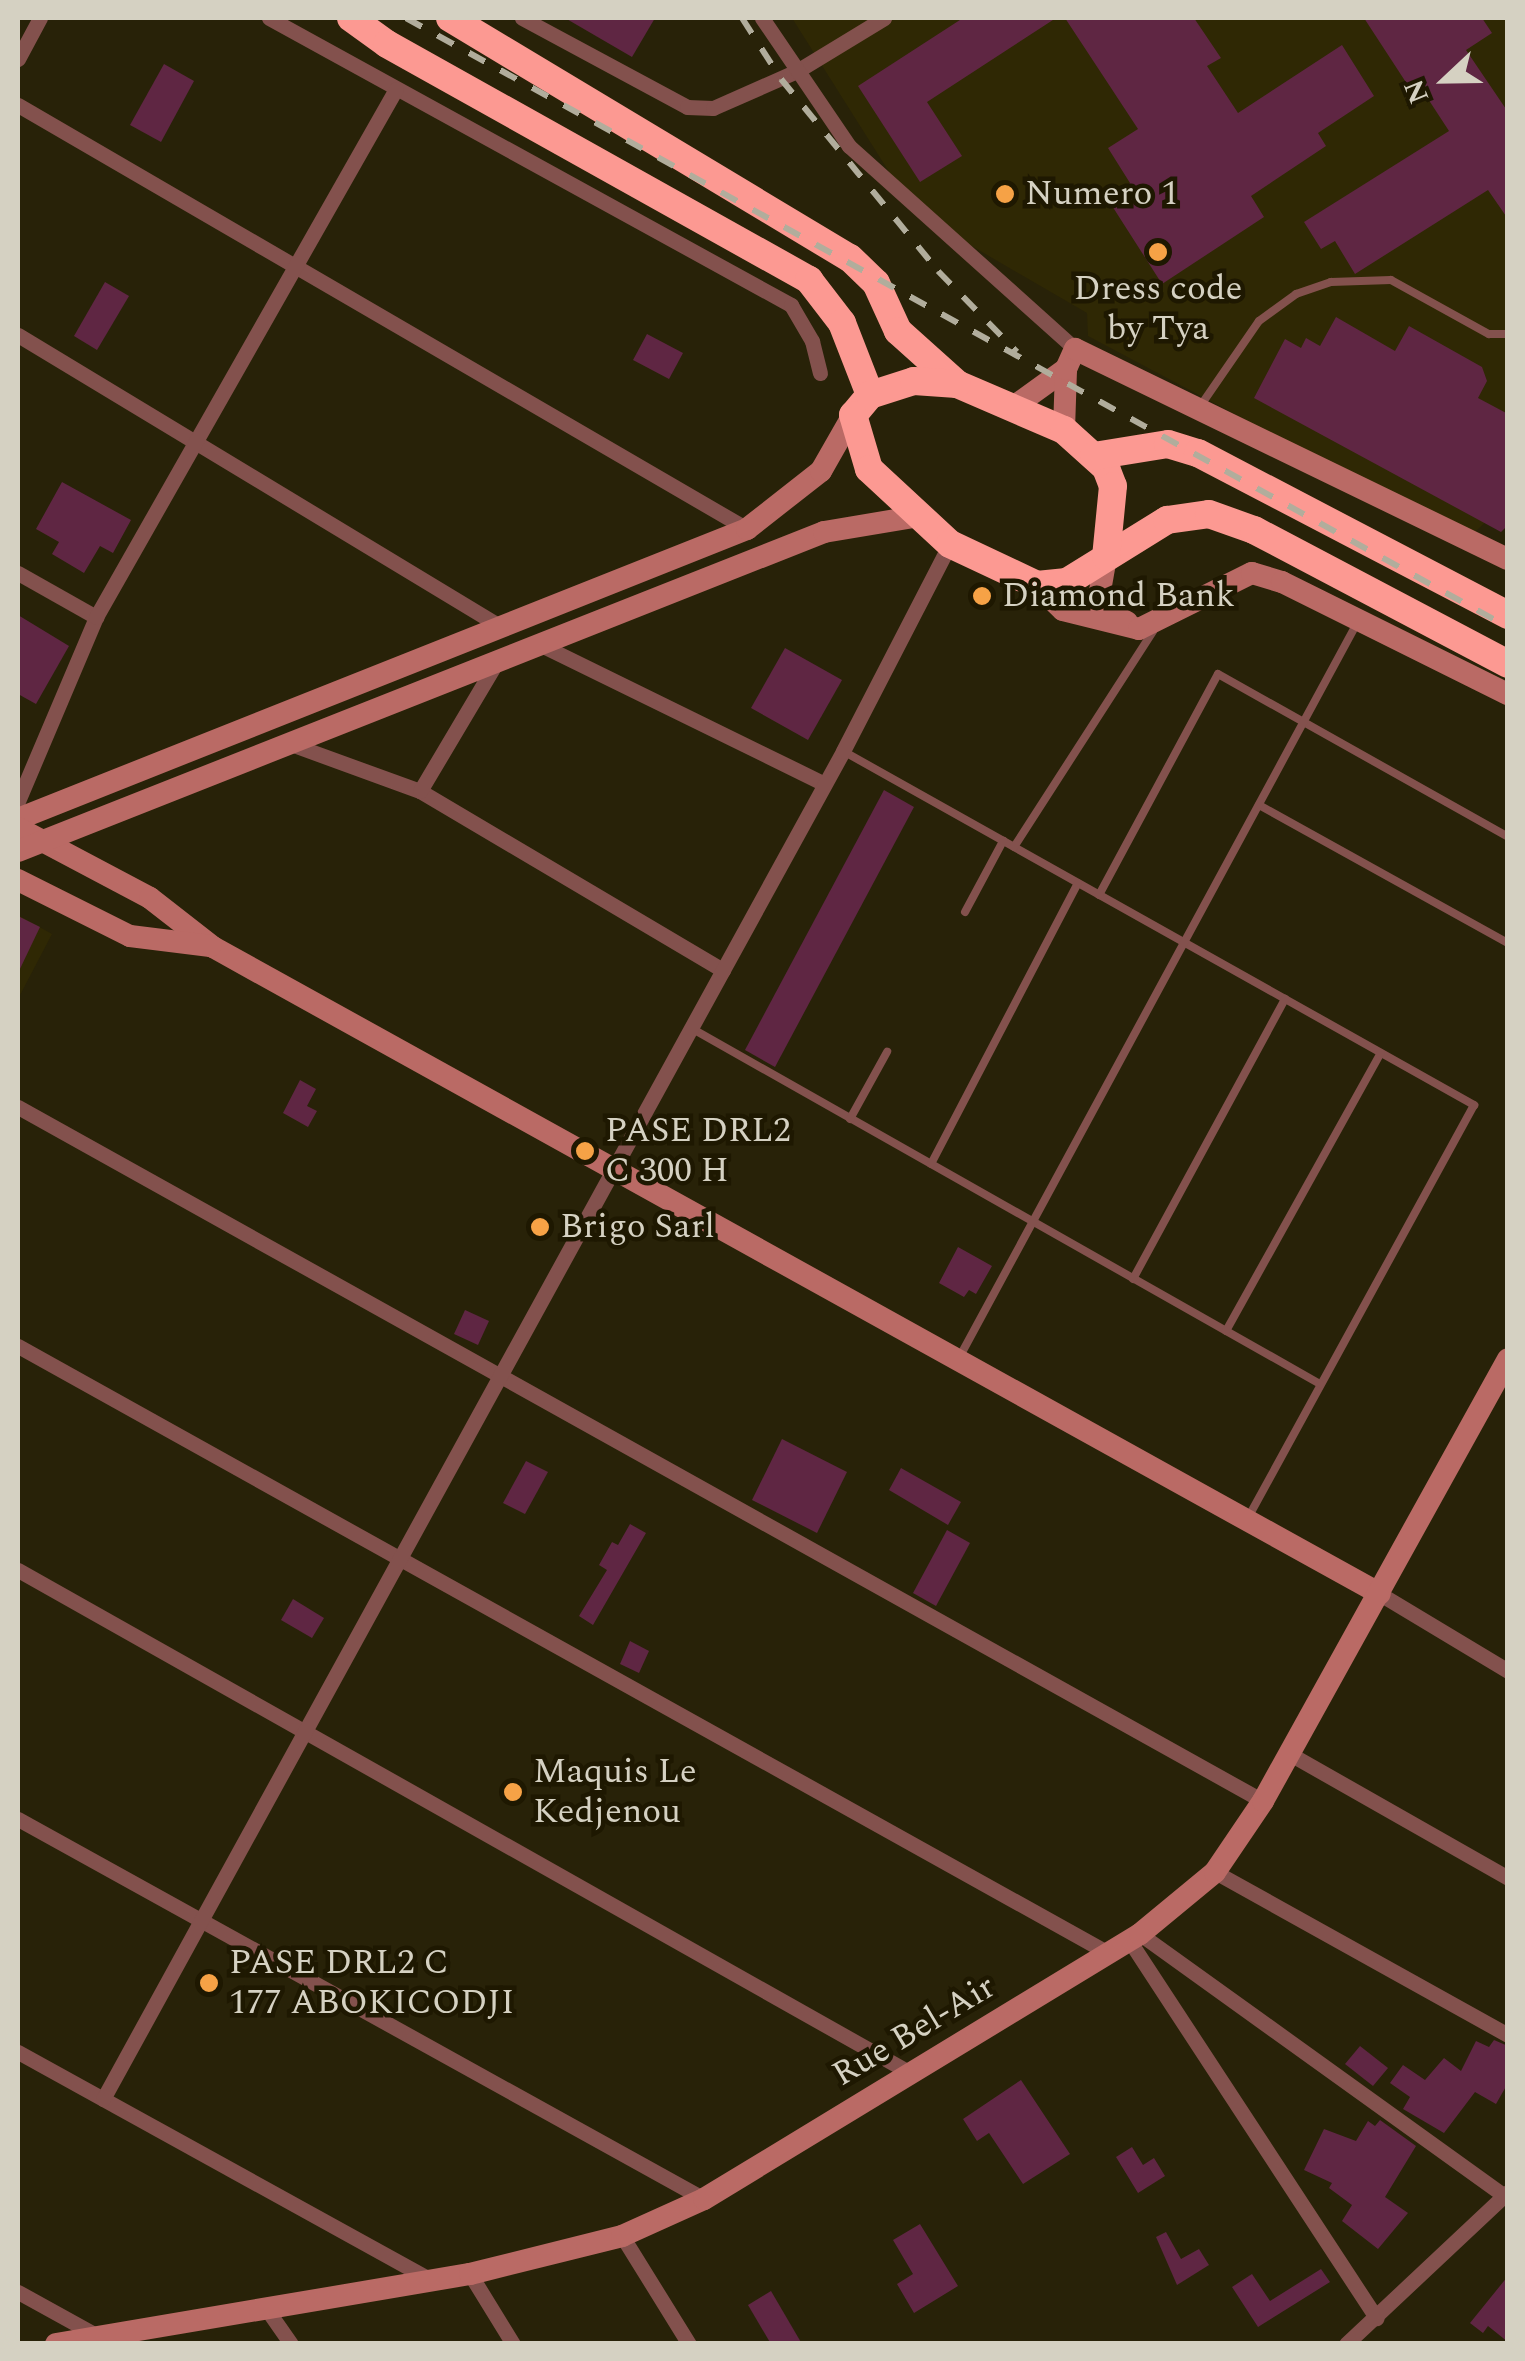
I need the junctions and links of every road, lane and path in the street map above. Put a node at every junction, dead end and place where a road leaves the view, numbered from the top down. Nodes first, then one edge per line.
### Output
1 (40, 18) edge
2 (269, 18) edge
3 (351, 18) edge
4 (450, 18) edge
5 (522, 18) edge
6 (762, 18) edge
7 (884, 18) edge
8 (18, 58) edge
9 (797, 70) junction
10 (396, 89) junction
11 (18, 104) edge
12 (297, 262) junction
13 (1508, 334) edge
14 (18, 335) edge
15 (1071, 359) junction
16 (820, 373) dead end
17 (957, 384) junction
18 (862, 405) junction
19 (1016, 405) junction
20 (1199, 409) junction
21 (1064, 430) junction
22 (198, 438) junction
23 (1094, 456) junction
24 (914, 517) junction
25 (747, 529) junction
26 (950, 544) junction
27 (1106, 557) junction
28 (1508, 560) edge
29 (18, 573) edge
30 (1037, 585) junction
31 (1508, 616) edge
32 (96, 617) junction
33 (1359, 619) junction
34 (1150, 624) junction
35 (498, 625) junction
36 (539, 644) junction
37 (498, 659) junction
38 (1508, 664) edge
39 (1508, 694) edge
40 (1304, 722) junction
41 (288, 743) junction
42 (843, 752) junction
43 (825, 784) junction
44 (420, 791) junction
45 (18, 801) edge
46 (1259, 805) junction
47 (18, 819) edge
48 (18, 828) edge
49 (1508, 838) edge
50 (1004, 841) junction
51 (41, 842) junction
52 (1014, 847) junction
53 (18, 851) edge
54 (18, 880) edge
55 (1078, 883) junction
56 (1099, 895) junction
57 (965, 912) dead end
58 (1184, 943) junction
59 (1508, 943) edge
60 (213, 947) junction
61 (723, 970) junction
62 (1285, 999) junction
63 (691, 1028) junction
64 (886, 1052) dead end
65 (1382, 1053) junction
66 (18, 1107) edge
67 (850, 1118) junction
68 (931, 1164) junction
69 (612, 1171) junction
70 (1033, 1222) junction
71 (1133, 1279) junction
72 (1226, 1331) junction
73 (18, 1346) edge
74 (1508, 1359) edge
75 (956, 1362) junction
76 (500, 1376) junction
77 (1320, 1384) junction
78 (1246, 1520) junction
79 (400, 1559) junction
80 (18, 1570) edge
81 (1380, 1594) junction
82 (1508, 1672) edge
83 (304, 1732) junction
84 (1290, 1754) junction
85 (1263, 1802) junction
86 (18, 1819) edge
87 (1215, 1872) junction
88 (1508, 1878) edge
89 (201, 1920) junction
90 (1134, 1937) junction
91 (1108, 1953) junction
92 (1508, 2035) edge
93 (18, 2052) edge
94 (912, 2074) junction
95 (103, 2099) junction
96 (1506, 2194) edge
97 (704, 2199) junction
98 (622, 2236) junction
99 (470, 2274) junction
100 (432, 2280) junction
101 (18, 2292) edge
102 (268, 2311) junction
103 (1376, 2318) junction
104 (96, 2336) junction
105 (126, 2337) edge
106 (56, 2344) edge
107 (291, 2344) edge
108 (513, 2344) edge
109 (689, 2344) edge
110 (1346, 2344) edge

1 - 8 street
2 - 10 street
3 - 18 highway
4 - 17 highway
5 - 9 street
6 - 9 street
7 - 9 street
9 - 15 street
10 - 12 street
10 - 16 street
11 - 12 street
12 - 22 street
12 - 25 street
13 - 20 lane
14 - 22 street
15 - 19 main road
15 - 20 main road
15 - 21 main road
17 - 18 highway
17 - 19 highway
18 - 24 highway
18 - 25 main road
19 - 21 highway
20 - 28 main road
21 - 23 highway
22 - 32 street
22 - 35 street
23 - 27 highway
23 - 31 highway
24 - 26 highway
24 - 36 main road
25 - 35 main road
26 - 30 highway
26 - 42 street
27 - 30 highway
27 - 34 main road
27 - 38 highway
29 - 32 street
30 - 34 main road
32 - 45 street
33 - 34 main road
33 - 39 main road
33 - 40 lane
34 - 52 lane
35 - 47 main road
36 - 37 main road
36 - 43 street
37 - 41 main road
37 - 44 street
40 - 46 lane
40 - 49 lane
40 - 56 lane
41 - 44 street
41 - 51 main road
42 - 43 street
42 - 50 lane
43 - 61 street
44 - 61 street
46 - 58 lane
46 - 59 lane
48 - 51 main road
50 - 52 lane
50 - 57 lane
51 - 53 main road
51 - 60 main road
52 - 55 lane
54 - 60 main road
55 - 56 lane
55 - 68 lane
56 - 58 lane
58 - 62 lane
58 - 70 lane
60 - 69 main road
61 - 63 street
62 - 65 lane
62 - 71 lane
63 - 67 lane
63 - 69 street
64 - 67 lane
65 - 72 lane
65 - 77 lane
66 - 76 street
67 - 68 lane
68 - 70 lane
69 - 75 main road
69 - 76 street
70 - 71 lane
70 - 75 lane
71 - 72 lane
72 - 77 lane
73 - 79 street
74 - 81 main road, Rue Bel-Air
75 - 78 main road
76 - 79 street
76 - 85 street
77 - 78 lane
78 - 81 main road
79 - 83 street
79 - 91 street
80 - 83 street
81 - 82 street
81 - 84 main road, Rue Bel-Air
83 - 89 street
83 - 94 street
84 - 85 main road, Rue Bel-Air
84 - 88 street
85 - 87 main road, Rue Bel-Air
86 - 89 street
87 - 90 main road, Rue Bel-Air
87 - 92 street
89 - 95 street
89 - 97 street
90 - 91 main road, Rue Bel-Air
90 - 96 street
90 - 103 street
91 - 94 main road, Rue Bel-Air
93 - 95 street
94 - 97 main road, Rue Bel-Air
95 - 100 street
96 - 103 street
97 - 98 main road, Rue Bel-Air
98 - 99 main road, Rue Bel-Air
98 - 109 street
99 - 100 main road, Rue Bel-Air
99 - 108 street
100 - 102 main road, Rue Bel-Air
101 - 104 street
102 - 105 main road, Rue Bel-Air
102 - 107 street
103 - 110 street
104 - 105 main road, Rue Bel-Air
104 - 106 main road, Rue Bel-Air

